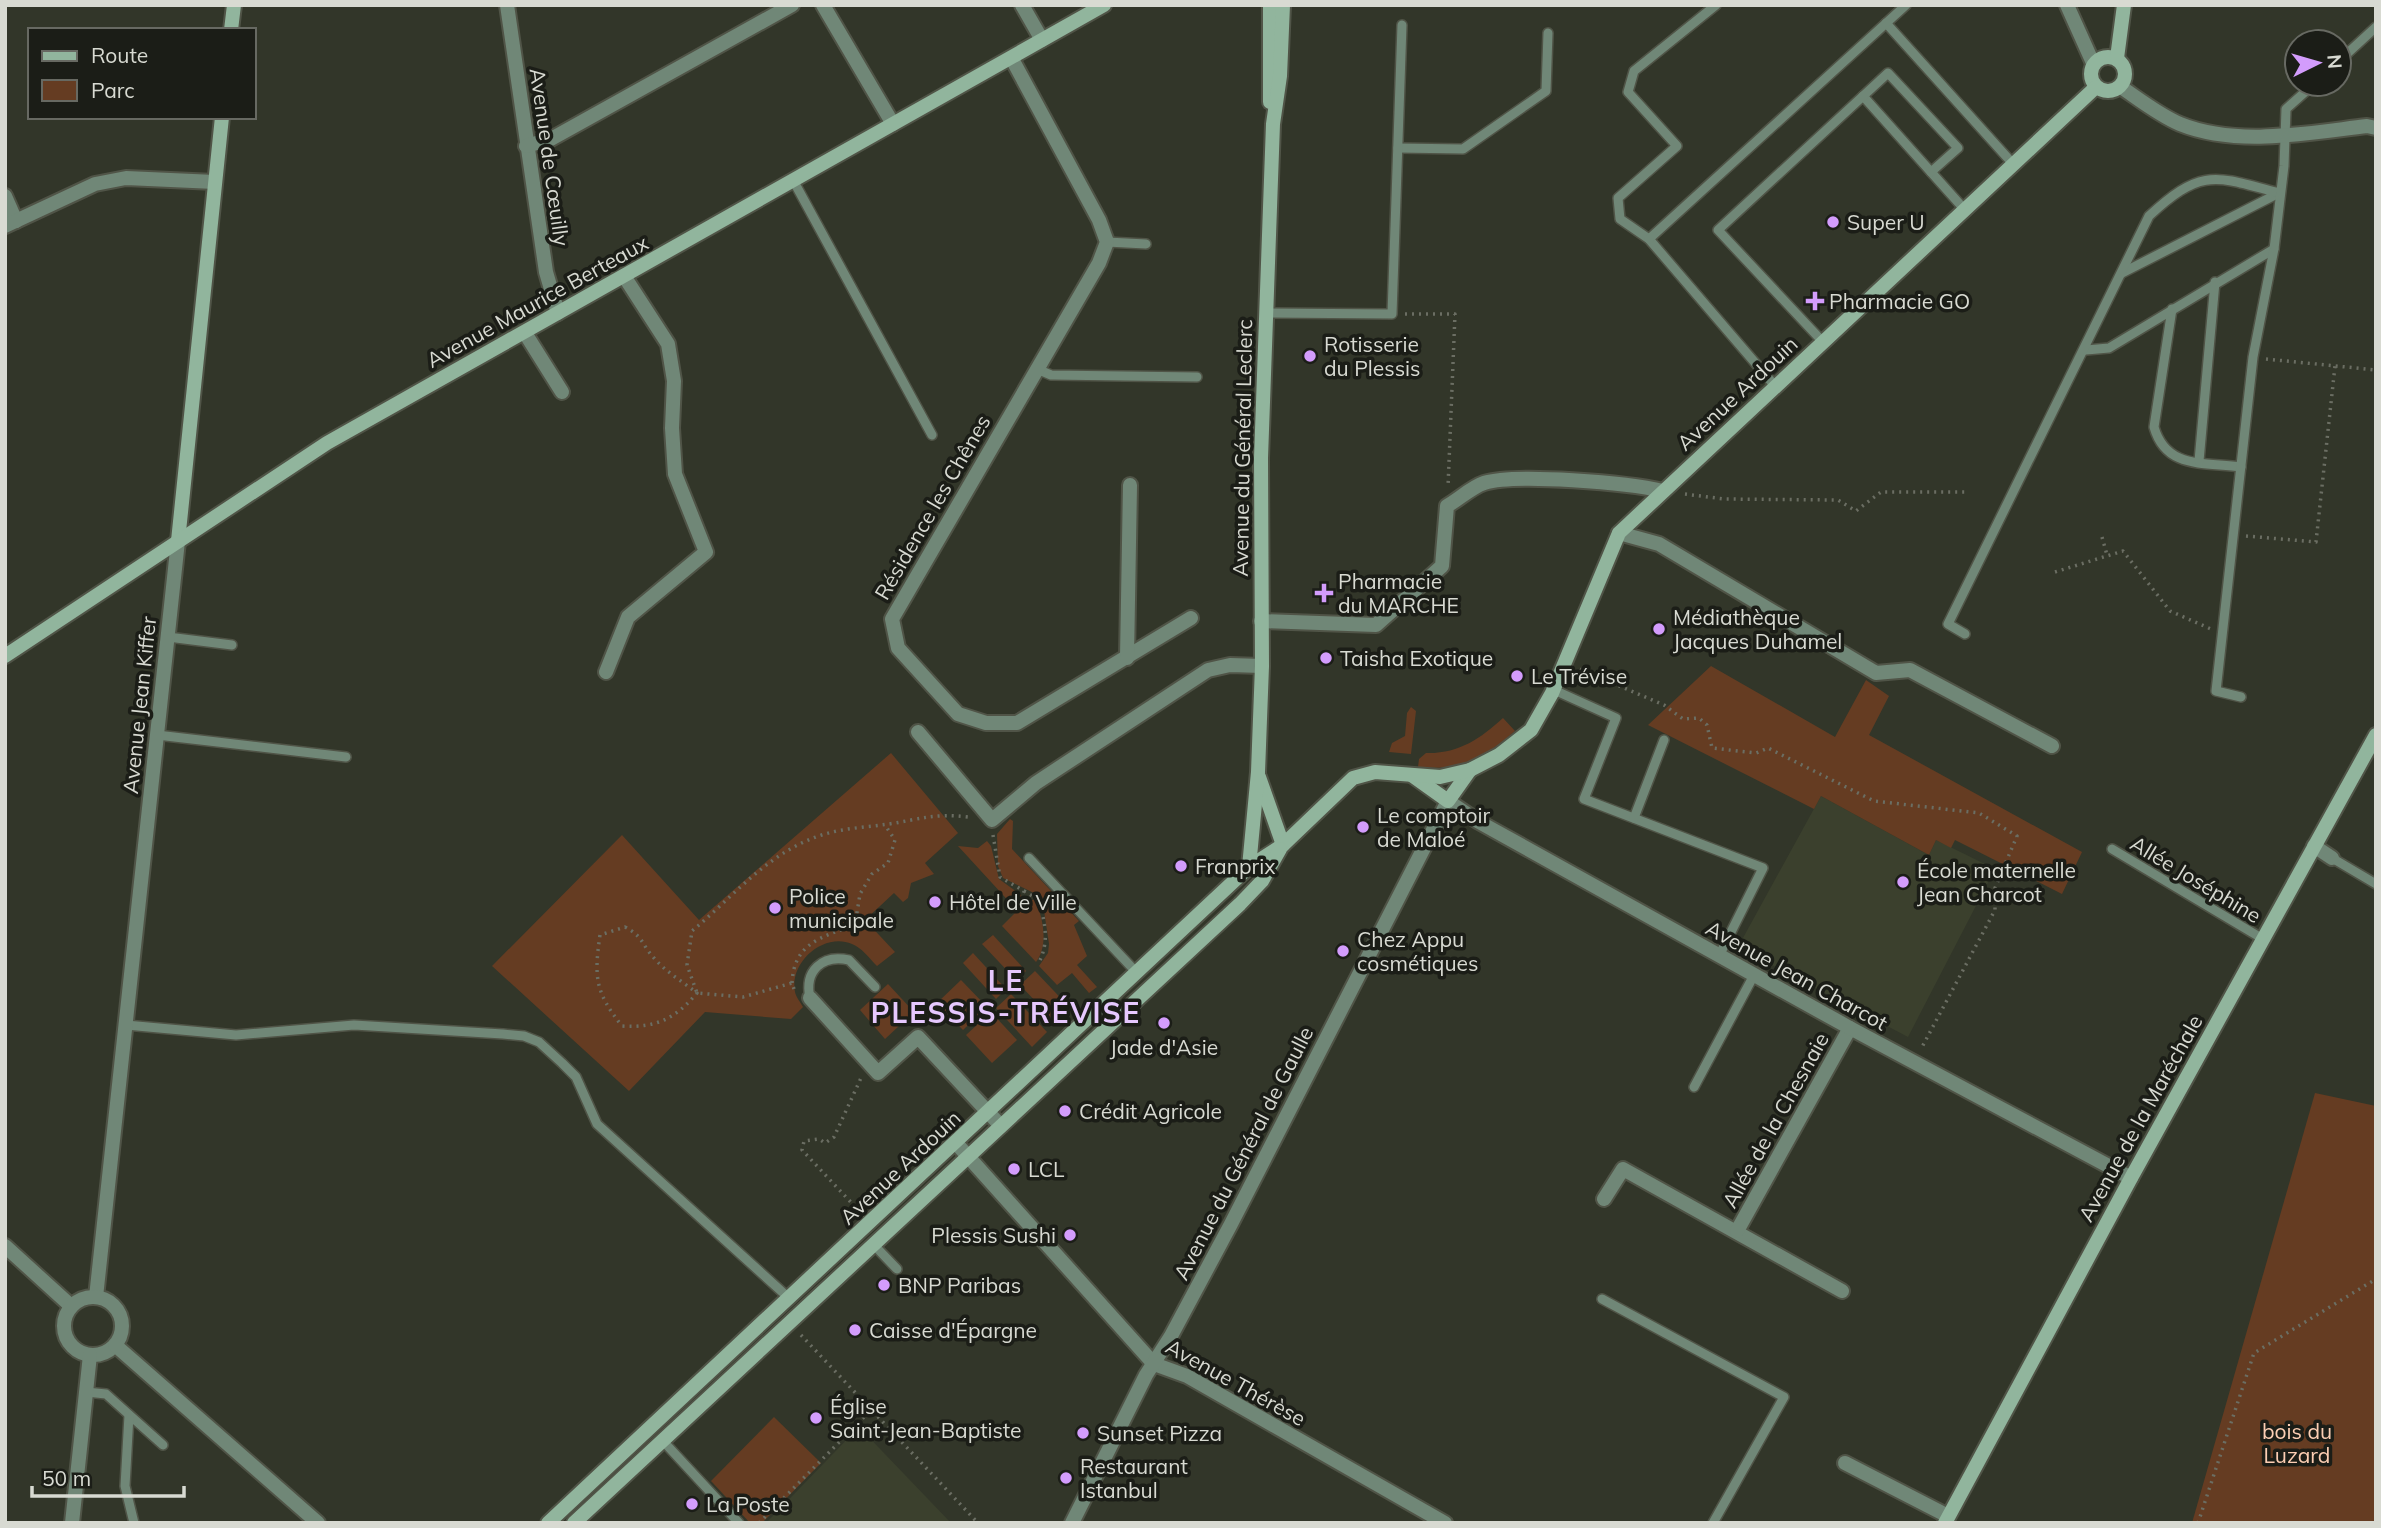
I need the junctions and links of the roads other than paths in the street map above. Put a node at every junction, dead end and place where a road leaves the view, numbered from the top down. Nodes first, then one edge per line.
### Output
1 (234, 5) edge
2 (507, 5) edge
3 (792, 5) edge
4 (823, 5) edge
5 (1022, 5) edge
6 (1104, 5) edge
7 (1270, 5) edge
8 (1283, 5) edge
9 (1716, 5) edge
10 (1906, 5) edge
11 (2067, 5) edge
12 (2124, 5) edge
13 (1886, 23) junction
14 (1402, 25) dead end
15 (2376, 27) edge
16 (232, 28) edge
17 (1548, 33) dead end
18 (1042, 40) junction
19 (2353, 48) edge
20 (2117, 58) junction
21 (1012, 60) junction
22 (2093, 63) junction
23 (2121, 86) junction
24 (2096, 87) junction
25 (1863, 96) junction
26 (2298, 98) edge
27 (222, 119) edge
28 (893, 124) junction
29 (1273, 124) junction
30 (2376, 128) edge
31 (2283, 136) junction
32 (526, 146) junction
33 (1398, 148) junction
34 (2014, 165) junction
35 (1931, 172) junction
36 (793, 180) junction
37 (215, 181) junction
38 (2280, 193) junction
39 (5, 196) edge
40 (1965, 210) junction
41 (11, 224) edge
42 (1649, 239) junction
43 (1107, 242) junction
44 (1146, 244) dead end
45 (2274, 249) junction
46 (2121, 273) junction
47 (624, 276) junction
48 (2216, 282) junction
49 (2172, 309) junction
50 (558, 313) junction
51 (1266, 313) junction
52 (525, 332) junction
53 (1823, 342) junction
54 (2086, 350) junction
55 (1037, 369) junction
56 (1197, 377) dead end
57 (1775, 386) junction
58 (562, 392) dead end
59 (932, 435) dead end
60 (2199, 461) junction
61 (2241, 467) junction
62 (1130, 485) dead end
63 (1663, 491) junction
64 (1619, 533) junction
65 (178, 541) junction
66 (1191, 618) dead end
67 (1261, 621) junction
68 (1965, 634) dead end
69 (168, 638) junction
70 (232, 645) dead end
71 (5, 656) edge
72 (1127, 658) junction
73 (1262, 666) junction
74 (606, 672) dead end
75 (1554, 690) junction
76 (2241, 697) dead end
77 (918, 732) dead end
78 (157, 735) junction
79 (2376, 735) edge
80 (1664, 740) dead end
81 (2052, 746) dead end
82 (346, 757) dead end
83 (1470, 770) junction
84 (1258, 772) junction
85 (1412, 775) junction
86 (1448, 801) junction
87 (1634, 818) junction
88 (1283, 845) junction
89 (2314, 846) junction
90 (2112, 849) dead end
91 (1029, 858) dead end
92 (2332, 858) joint
93 (1249, 867) junction
94 (2376, 884) edge
95 (2263, 939) junction
96 (1719, 956) junction
97 (1137, 973) junction
98 (1754, 975) junction
99 (875, 987) dead end
100 (810, 998) joint
101 (126, 1025) junction
102 (1850, 1028) junction
103 (1694, 1087) dead end
104 (988, 1112) junction
105 (1001, 1126) junction
106 (956, 1143) junction
107 (968, 1157) junction
108 (2131, 1178) junction
109 (1604, 1199) dead end
110 (1737, 1231) junction
111 (874, 1245) junction
112 (5, 1246) edge
113 (897, 1269) dead end
114 (1842, 1292) dead end
115 (96, 1297) junction
116 (790, 1299) junction
117 (1602, 1299) dead end
118 (71, 1306) junction
119 (115, 1345) junction
120 (90, 1356) junction
121 (1154, 1364) junction
122 (86, 1392) junction
123 (129, 1415) junction
124 (663, 1441) junction
125 (163, 1445) dead end
126 (1845, 1463) dead end
127 (1947, 1519) edge
128 (72, 1523) edge
129 (134, 1523) edge
130 (318, 1523) edge
131 (548, 1523) edge
132 (574, 1523) edge
133 (739, 1523) edge
134 (1072, 1523) edge
135 (1446, 1523) edge
136 (1713, 1523) edge

1 - 16 street
2 - 32 street, Avenue de Cœuilly
3 - 32 street
4 - 28 street
5 - 18 street
6 - 18 street, Avenue Maurice Berteaux
7 - 29 street, Avenue du Général Leclerc
8 - 29 street, Avenue du Général Leclerc
9 - 42 lane
10 - 13 lane
11 - 22 street
12 - 20 street
13 - 34 lane
13 - 42 lane
14 - 33 lane
15 - 19 lane
17 - 33 lane
18 - 21 street, Avenue Maurice Berteaux
20 - 22 street
20 - 23 street
21 - 28 street, Avenue Maurice Berteaux
21 - 43 street
22 - 24 street
23 - 24 street
23 - 31 street
24 - 34 street, Avenue Ardouin
25 - 35 lane
25 - 35 lane
25 - 53 lane
26 - 31 lane
27 - 37 street, Avenue Jean Kiffer
28 - 36 street, Avenue Maurice Berteaux
29 - 51 street, Avenue du Général Leclerc
30 - 31 street
31 - 38 lane
32 - 50 street, Avenue de Cœuilly
33 - 51 lane
34 - 40 street, Avenue Ardouin
35 - 40 lane
36 - 47 street, Avenue Maurice Berteaux
36 - 59 lane
37 - 41 street
37 - 65 street, Avenue Jean Kiffer
38 - 45 lane
38 - 46 lane
38 - 46 lane
39 - 41 street
40 - 53 street, Avenue Ardouin
42 - 57 lane
43 - 44 lane
43 - 55 street, Résidence les Chênes
45 - 48 lane
45 - 61 lane
46 - 54 lane
47 - 50 street, Avenue Maurice Berteaux
47 - 74 street
48 - 49 lane
48 - 60 lane
49 - 54 lane
49 - 60 lane
50 - 52 street, Avenue Maurice Berteaux
51 - 67 street, Avenue du Général Leclerc
52 - 58 street
52 - 65 street, Avenue Maurice Berteaux
53 - 57 street, Avenue Ardouin
54 - 68 lane
55 - 56 lane
55 - 72 street, Résidence les Chênes
57 - 63 street, Avenue Ardouin
60 - 61 lane
61 - 76 lane
62 - 72 street
63 - 64 street, Avenue Ardouin
63 - 67 street
64 - 75 street, Avenue Ardouin
64 - 81 street
65 - 69 street, Avenue Jean Kiffer
65 - 71 street, Avenue Maurice Berteaux
66 - 72 street, Résidence les Chênes
67 - 73 street, Avenue du Général Leclerc
69 - 70 lane
69 - 78 street, Avenue Jean Kiffer
73 - 77 street
73 - 84 street, Avenue du Général Leclerc
75 - 83 street, Avenue Ardouin
75 - 87 lane
78 - 82 lane
78 - 101 street, Avenue Jean Kiffer
79 - 89 street, Avenue de la Maréchale
80 - 87 lane
83 - 85 street, Avenue Ardouin
83 - 86 street, Avenue Ardouin
84 - 88 street, Avenue du Général Leclerc
84 - 93 street, Avenue du Général Leclerc
85 - 86 street
85 - 88 street, Avenue Ardouin
86 - 96 street, Avenue Jean Charcot
86 - 121 street, Avenue du Général de Gaulle
87 - 96 lane
88 - 93 street, Avenue Ardouin
88 - 105 street, Avenue Ardouin
89 - 92 street
89 - 95 street, Avenue de la Maréchale
90 - 95 lane, Allée Joséphine
91 - 97 lane
92 - 94 lane
93 - 97 street, Avenue Ardouin
95 - 108 street, Avenue de la Maréchale
96 - 98 street, Avenue Jean Charcot
97 - 104 street, Avenue Ardouin
98 - 102 street, Avenue Jean Charcot
98 - 103 lane
99 - 100 lane
100 - 104 street
101 - 115 street, Avenue Jean Kiffer
101 - 116 lane
102 - 108 street, Avenue Jean Charcot
102 - 110 street, Allée de la Chesnaie
104 - 105 street
104 - 106 street, Avenue Ardouin
105 - 107 street, Avenue Ardouin
106 - 107 street, Avenue Thérèse
106 - 116 street, Avenue Ardouin
107 - 111 street, Avenue Ardouin
107 - 121 street, Avenue Thérèse
108 - 127 street, Avenue de la Maréchale
109 - 110 street, Allée de la Chesnaie
110 - 114 street, Allée de la Chesnaie
111 - 113 lane
111 - 124 street, Avenue Ardouin
112 - 118 street
115 - 118 street
115 - 119 street
116 - 131 street, Avenue Ardouin
117 - 136 lane
118 - 120 street
119 - 120 street
119 - 130 street
120 - 122 street
121 - 134 street, Avenue du Général de Gaulle
121 - 135 street, Avenue Thérèse
122 - 123 lane
122 - 128 street
123 - 125 lane
123 - 129 lane
124 - 132 street, Avenue Ardouin
124 - 133 lane
126 - 127 street

